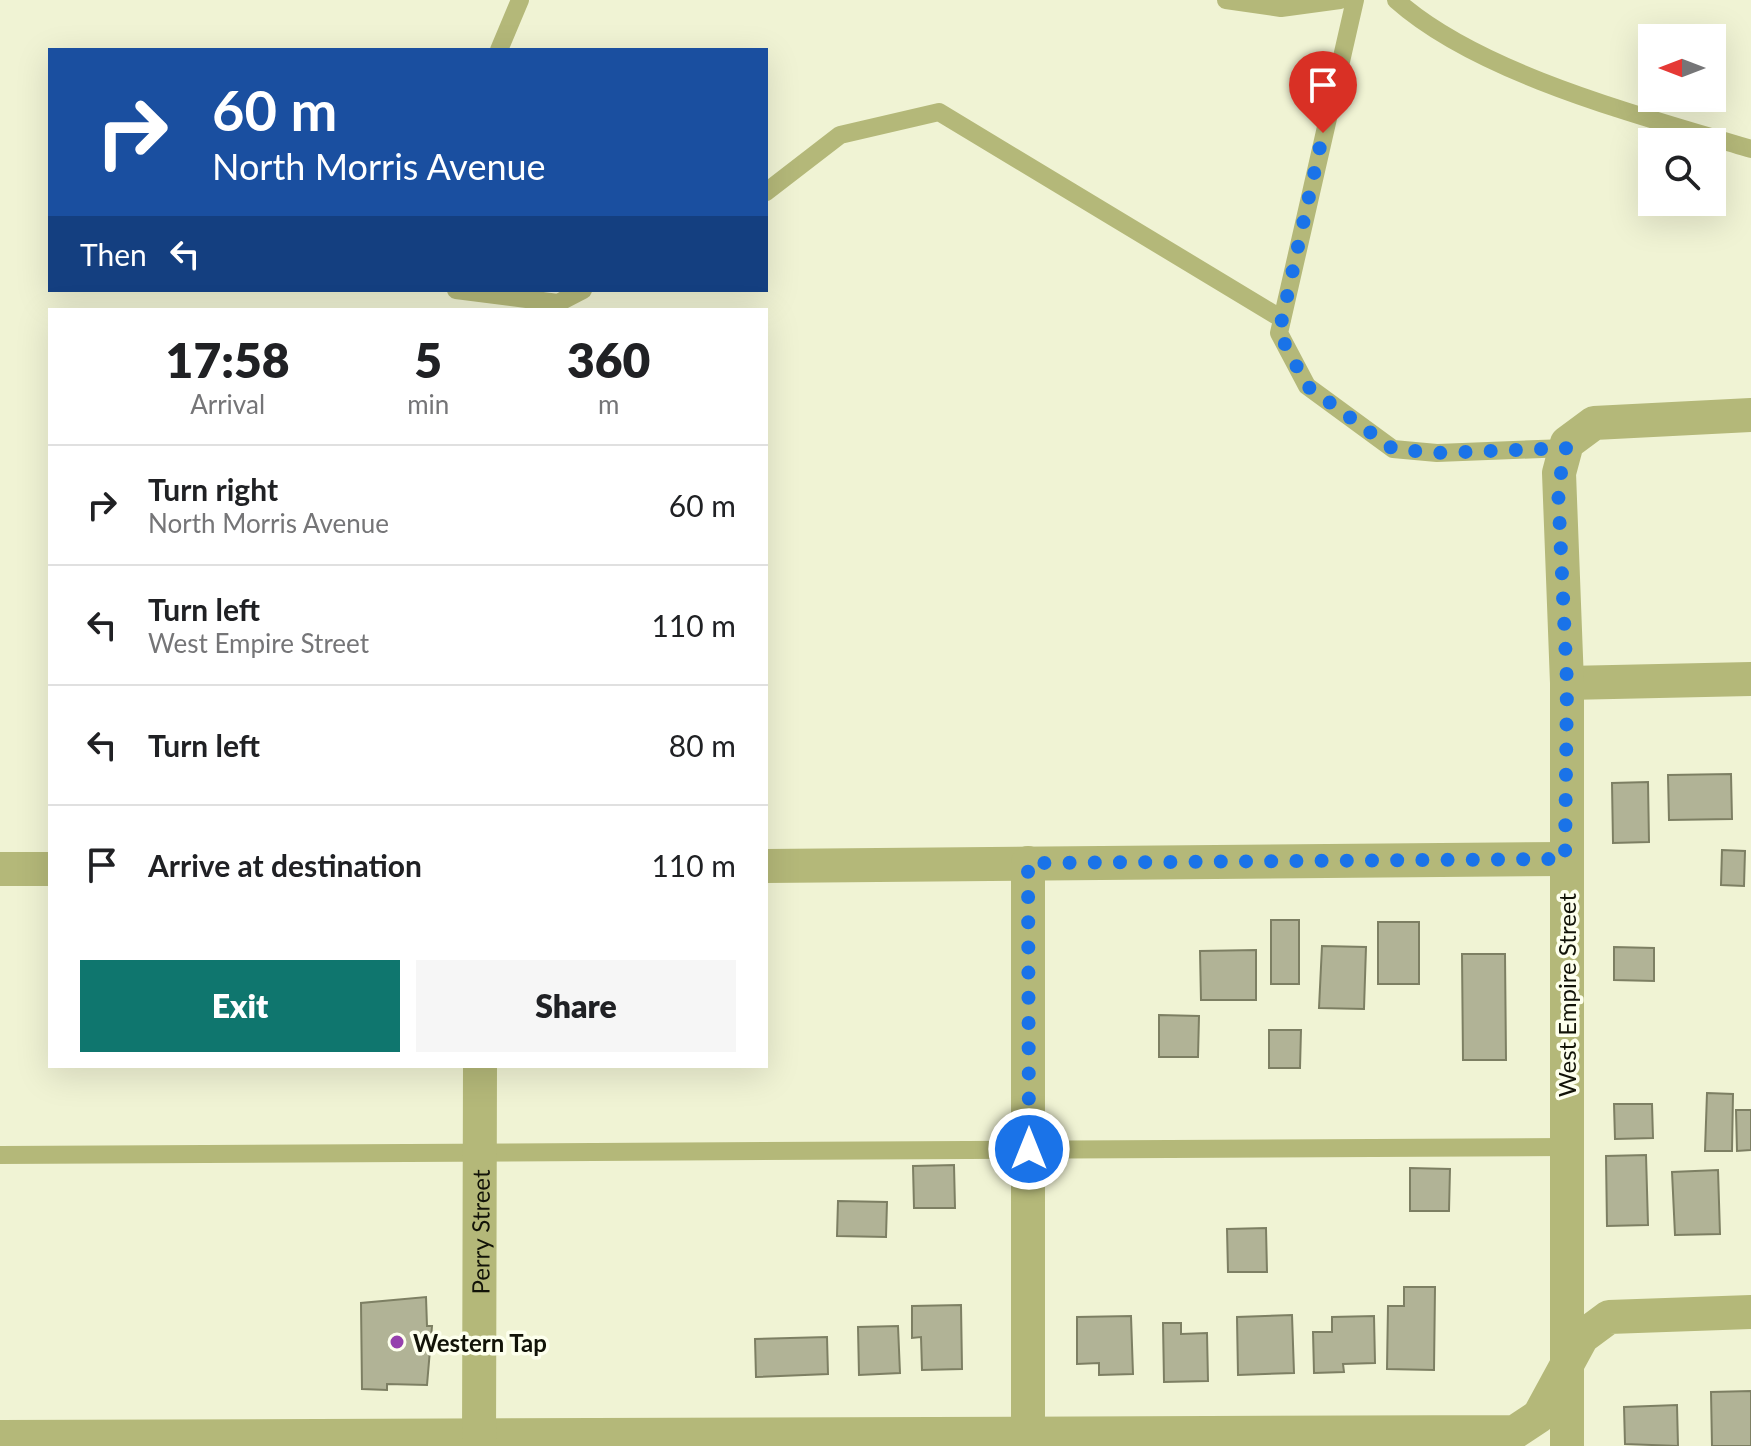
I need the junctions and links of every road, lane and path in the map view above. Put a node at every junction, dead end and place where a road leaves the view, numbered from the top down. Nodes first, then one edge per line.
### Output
1 (520, 0) edge
2 (1226, 0) edge
3 (1340, 0) edge
4 (1355, 0) edge
5 (1396, 0) edge
6 (500, 48) edge
7 (1751, 149) edge
8 (768, 190) edge
9 (472, 292) edge
10 (579, 292) edge
11 (1282, 319) junction
12 (1751, 415) edge
13 (1566, 448) junction
14 (1751, 679) edge
15 (1567, 683) junction
16 (1565, 859) junction
17 (1028, 863) junction
18 (768, 866) edge
19 (0, 869) edge
20 (48, 869) edge
21 (480, 1068) edge
22 (1567, 1147) junction
23 (1029, 1149) junction
24 (480, 1152) junction
25 (0, 1155) edge
26 (1751, 1312) edge
27 (1566, 1372) junction
28 (0, 1437) edge
29 (479, 1440) edge
30 (1028, 1440) edge
31 (1567, 1446) edge

1 - 6 lane
2 - 3 lane
4 - 11 lane
5 - 7 lane
8 - 11 lane
9 - 10 lane
11 - 13 lane
12 - 13 street
13 - 15 street, West Empire Street
14 - 15 street
15 - 16 street, West Empire Street
16 - 17 street
16 - 22 street, West Empire Street
17 - 18 street
17 - 23 street
19 - 20 street
21 - 24 street, Perry Street
22 - 23 lane
22 - 27 street, West Empire Street
23 - 24 lane
23 - 30 street
24 - 25 lane
24 - 29 street, Perry Street
26 - 27 street
27 - 30 street
27 - 31 street, West Empire Street
28 - 29 street
29 - 30 street

